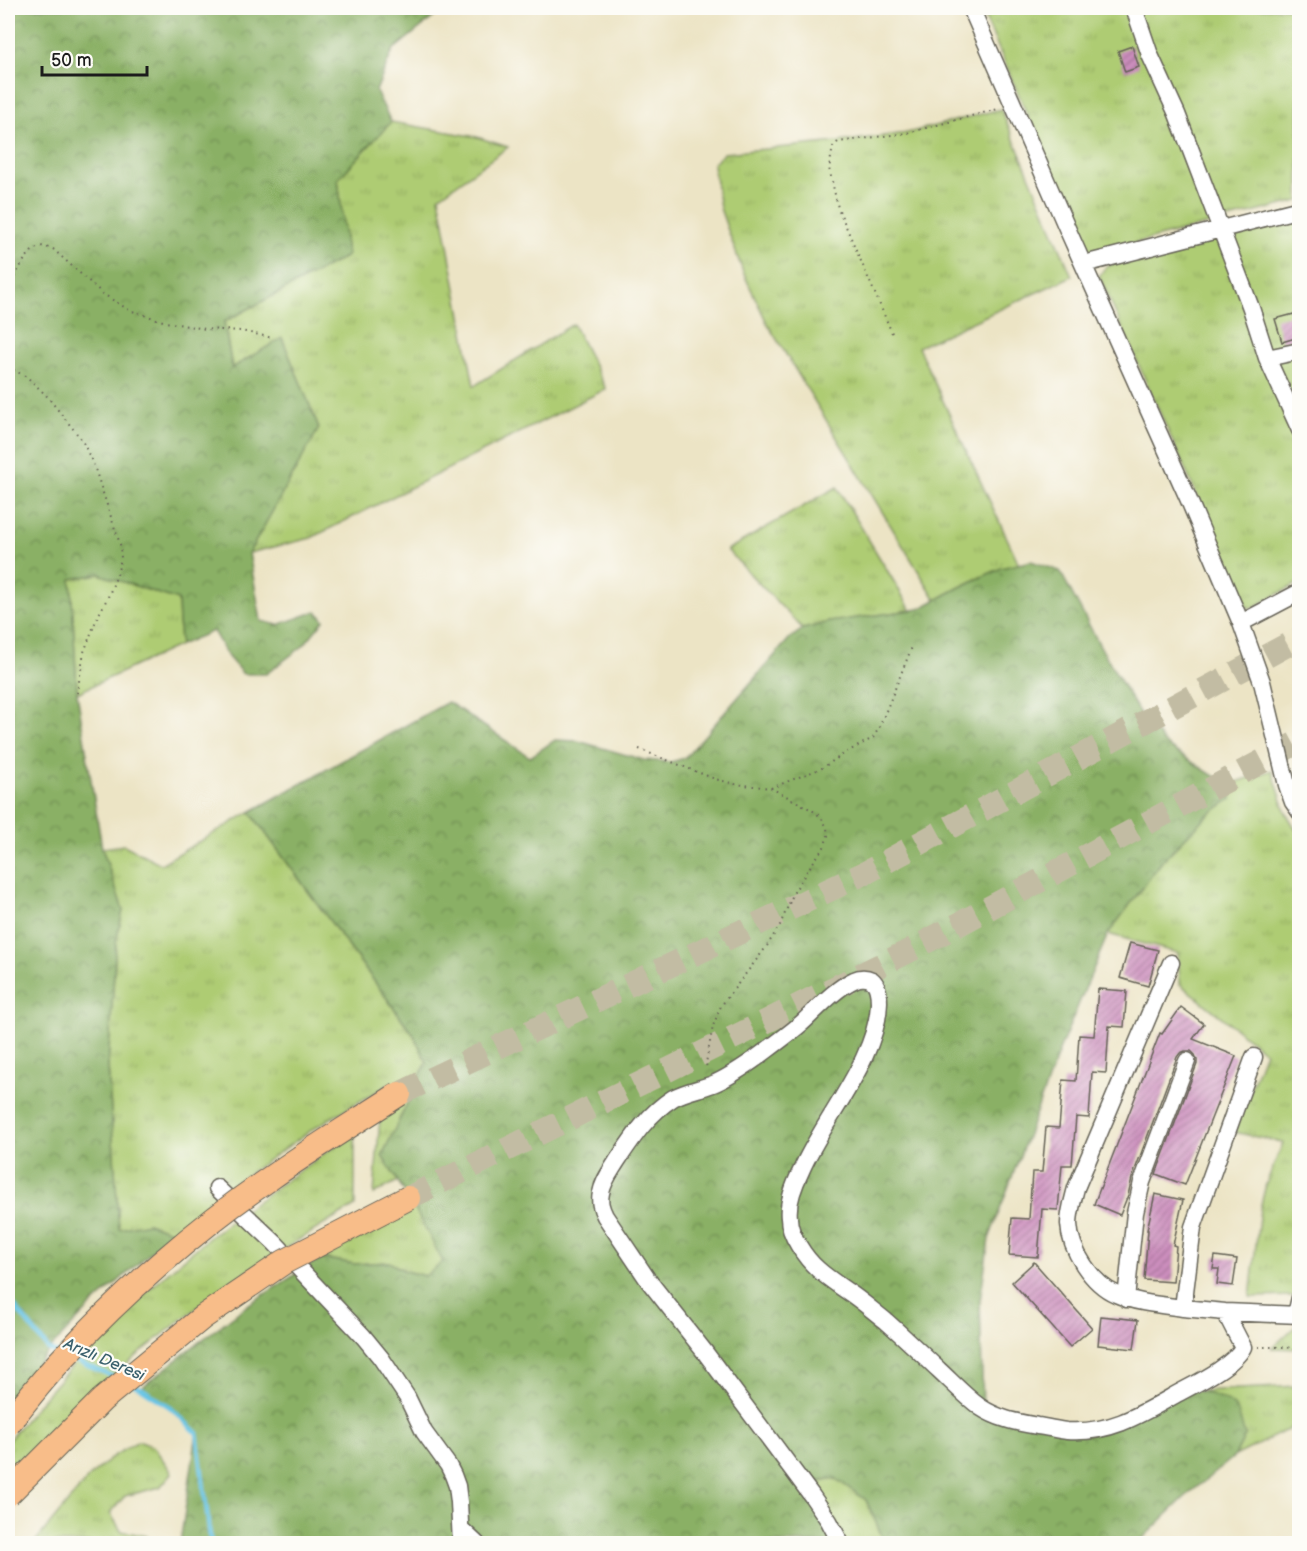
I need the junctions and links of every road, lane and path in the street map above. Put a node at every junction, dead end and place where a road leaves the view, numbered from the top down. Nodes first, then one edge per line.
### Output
1 (971, 8) edge
2 (1134, 8) edge
3 (1014, 106) junction
4 (1299, 209) edge
5 (1221, 229) junction
6 (1084, 264) junction
7 (8, 287) edge
8 (892, 333) dead end
9 (273, 338) dead end
10 (1299, 351) edge
11 (1267, 358) junction
12 (8, 367) edge
13 (1299, 430) edge
14 (1299, 592) edge
15 (1241, 623) junction
16 (912, 648) dead end
17 (77, 693) dead end
18 (639, 749) dead end
19 (771, 788) junction
20 (1299, 812) edge
21 (1170, 963) dead end
22 (1254, 1057) dead end
23 (1187, 1060) dead end
24 (709, 1085) junction
25 (399, 1094) tunnel mouth
26 (217, 1188) dead end
27 (408, 1198) tunnel mouth
28 (1126, 1299) junction
29 (1183, 1308) junction
30 (1298, 1309) edge
31 (1226, 1312) junction
32 (1243, 1347) junction
33 (1299, 1349) edge
34 (8, 1425) edge
35 (8, 1494) edge
36 (461, 1536) edge
37 (477, 1544) edge
38 (841, 1544) edge

1 - 3 street
2 - 5 street
3 - 6 street
3 - 8 path
4 - 5 street
5 - 6 street
5 - 11 street
6 - 15 street
7 - 9 path
10 - 11 street
11 - 13 street
12 - 17 path
14 - 15 street
15 - 20 street
16 - 19 path
18 - 19 path
19 - 24 path
21 - 28 street
22 - 29 street
23 - 28 street
24 - 32 street
24 - 38 street
25 - 34 highway, bridge
26 - 36 street
27 - 35 highway, bridge
28 - 29 street
29 - 31 street
30 - 31 street
31 - 32 street
32 - 33 path
36 - 37 street

